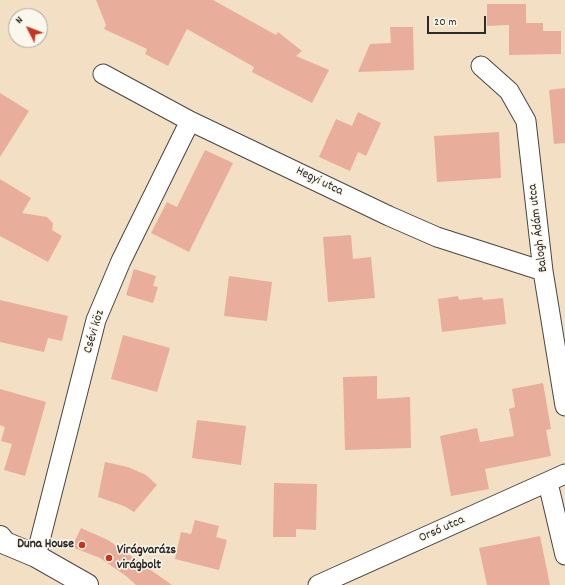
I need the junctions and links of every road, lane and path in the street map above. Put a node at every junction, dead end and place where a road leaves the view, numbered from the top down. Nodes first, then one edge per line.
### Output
1 (481, 66) dead end
2 (103, 74) dead end
3 (190, 121) junction
4 (544, 271) junction
5 (565, 406) edge
6 (565, 474) edge
7 (548, 483) junction
8 (2, 540) edge
9 (565, 555) edge
10 (36, 556) junction
11 (87, 585) edge
12 (318, 585) edge

1 - 4 street, Balogh Ádám utca
2 - 3 street, Hegyi utca
3 - 4 street, Hegyi utca
3 - 10 street, Csévi köz
4 - 5 street, Balogh Ádám utca
6 - 7 street, Orsó utca
7 - 9 street
7 - 12 street, Orsó utca
8 - 10 street
10 - 11 street

